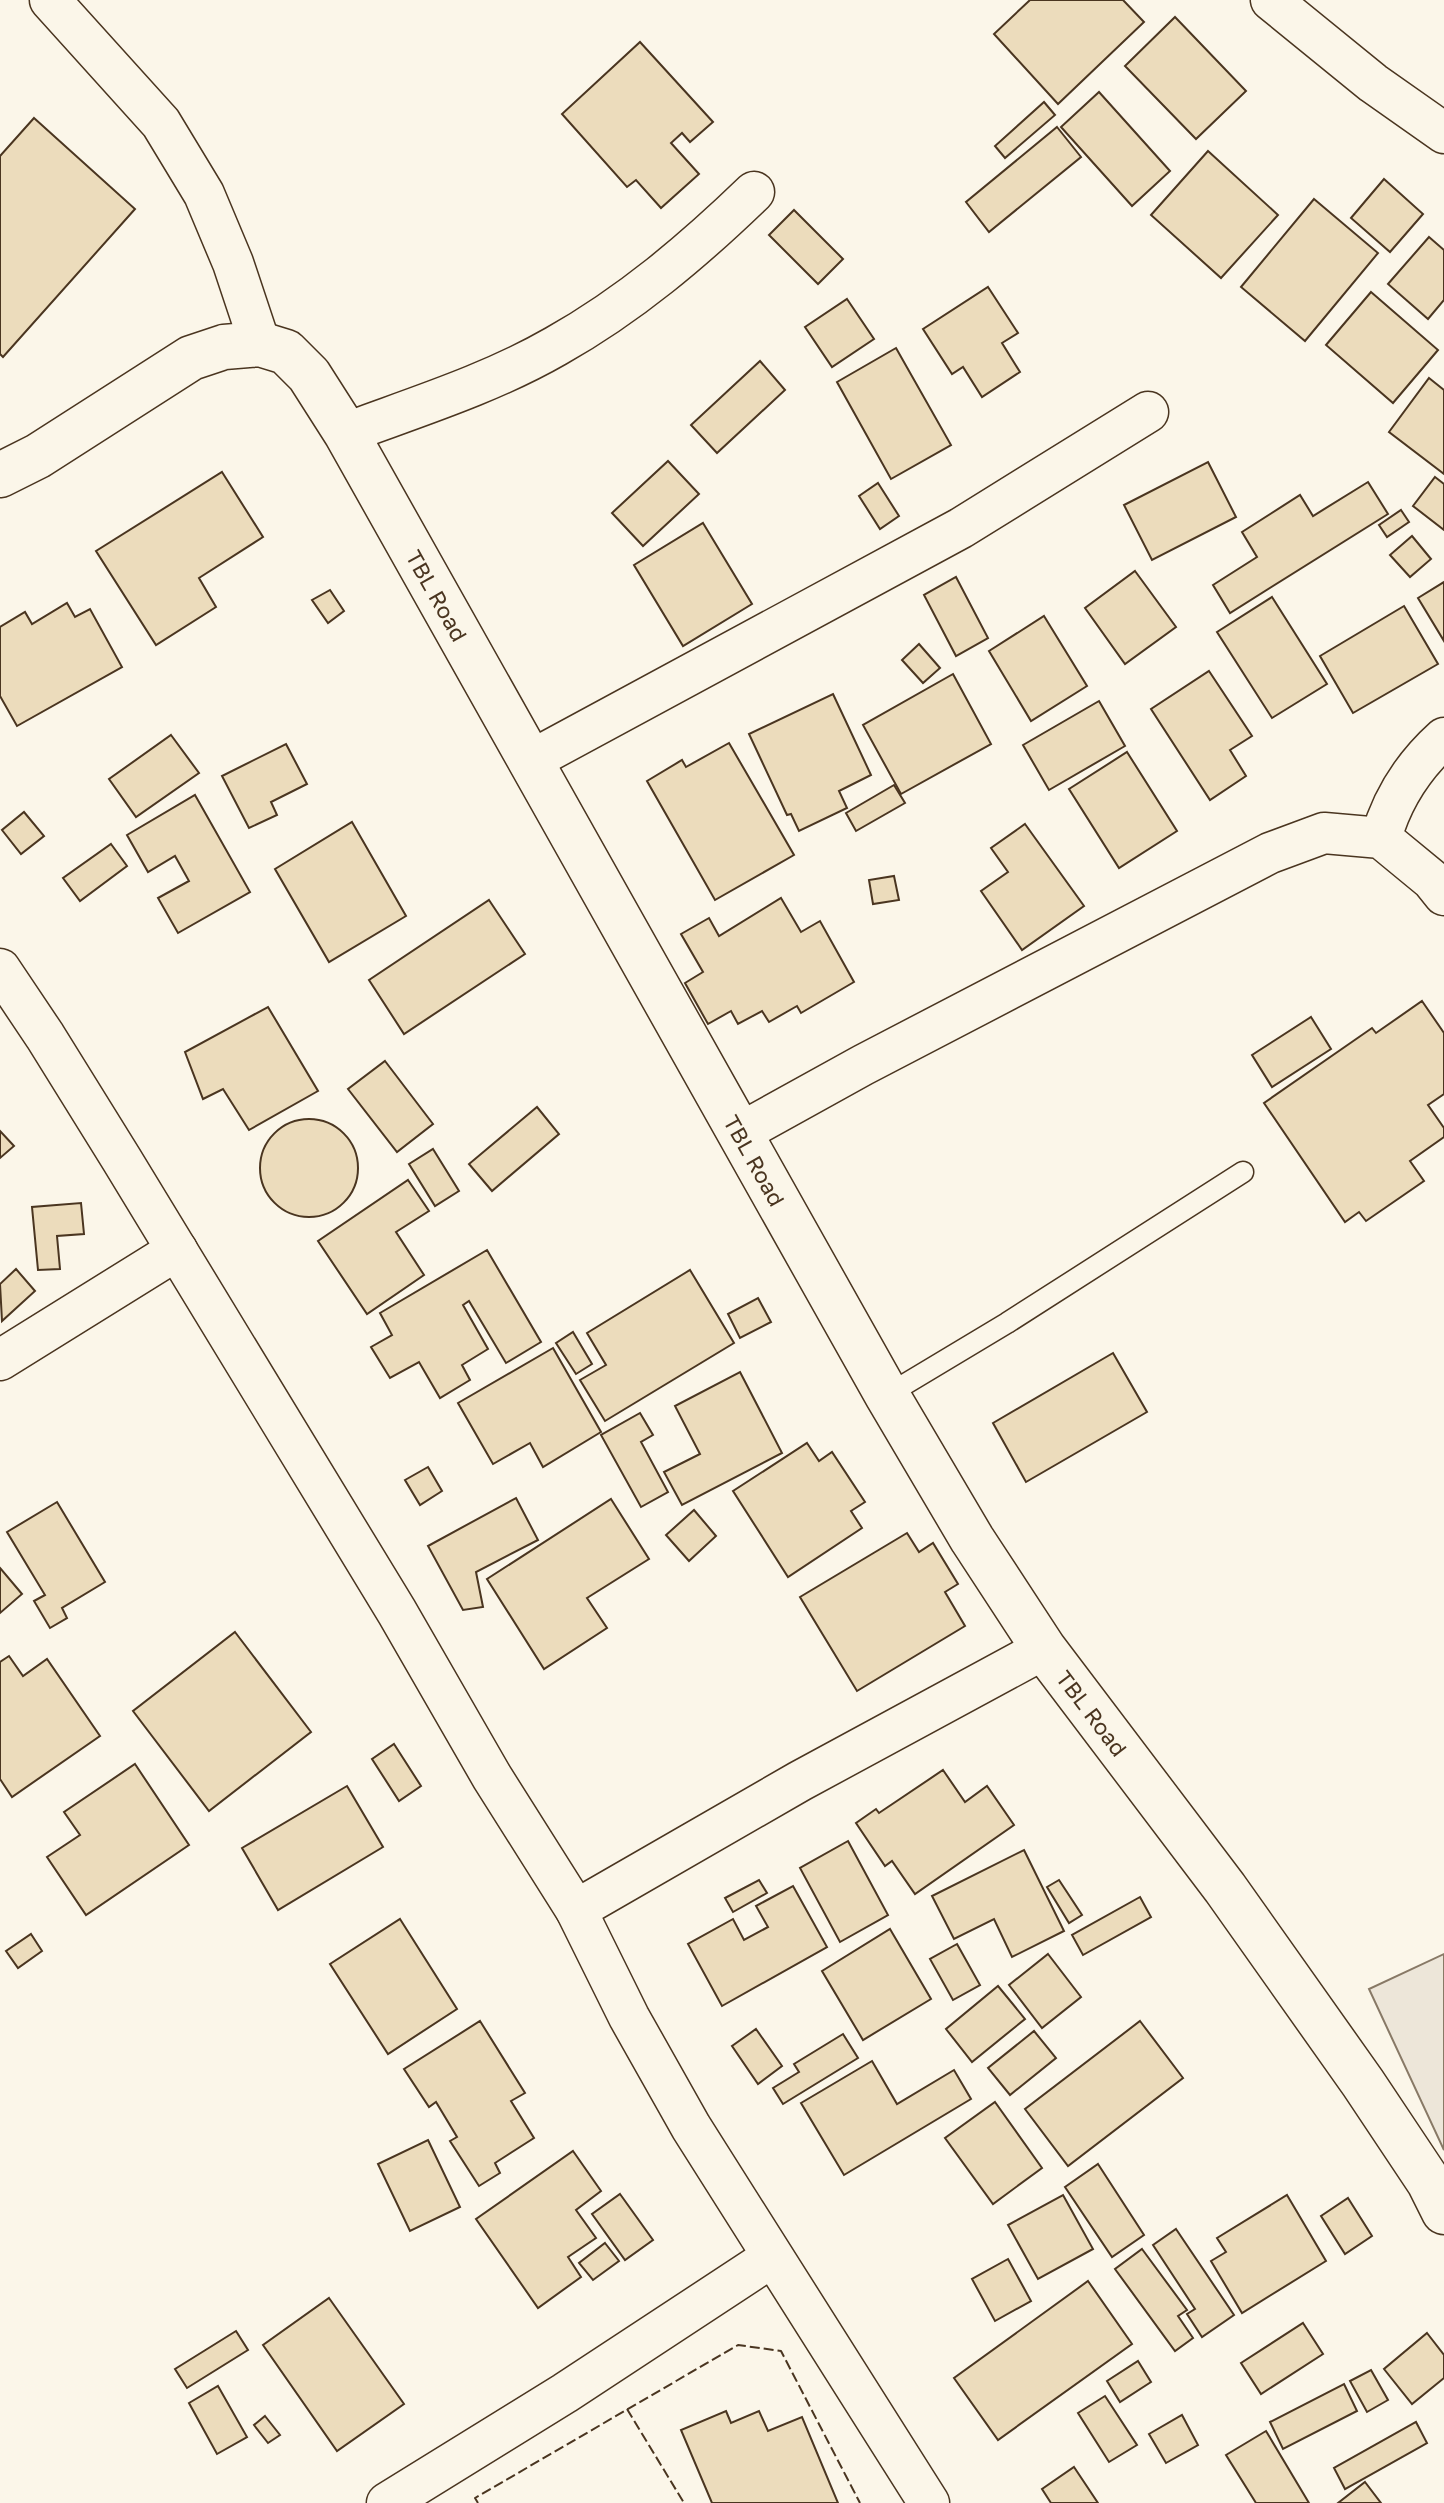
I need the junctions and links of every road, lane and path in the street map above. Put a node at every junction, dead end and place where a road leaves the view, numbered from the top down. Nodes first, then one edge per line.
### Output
1 (50, 0) edge
2 (1271, 0) edge
3 (1444, 133) edge
4 (754, 192) dead end
5 (260, 344) junction
6 (1148, 412) dead end
7 (346, 433) junction
8 (0, 475) edge
9 (1444, 738) edge
10 (530, 761) junction
11 (1381, 838) junction
12 (1444, 895) edge
13 (0, 969) edge
14 (740, 1133) junction
15 (1243, 1172) dead end
16 (177, 1250) junction
17 (0, 1360) edge
18 (887, 1395) junction
19 (1044, 1649) junction
20 (576, 1910) junction
21 (1444, 2212) edge
22 (772, 2257) junction
23 (387, 2503) edge
24 (929, 2503) edge

1 - 5 street
2 - 3 street
4 - 7 street
5 - 7 street, TBL Road
5 - 8 street
6 - 10 street
7 - 10 street, TBL Road
9 - 11 street
10 - 14 street, TBL Road
11 - 12 street
11 - 14 street
13 - 16 street
14 - 18 street, TBL Road
15 - 18 lane
16 - 17 street
16 - 20 street
18 - 19 street, TBL Road
19 - 20 street
19 - 21 street, TBL Road
20 - 22 street
22 - 23 street
22 - 24 street

